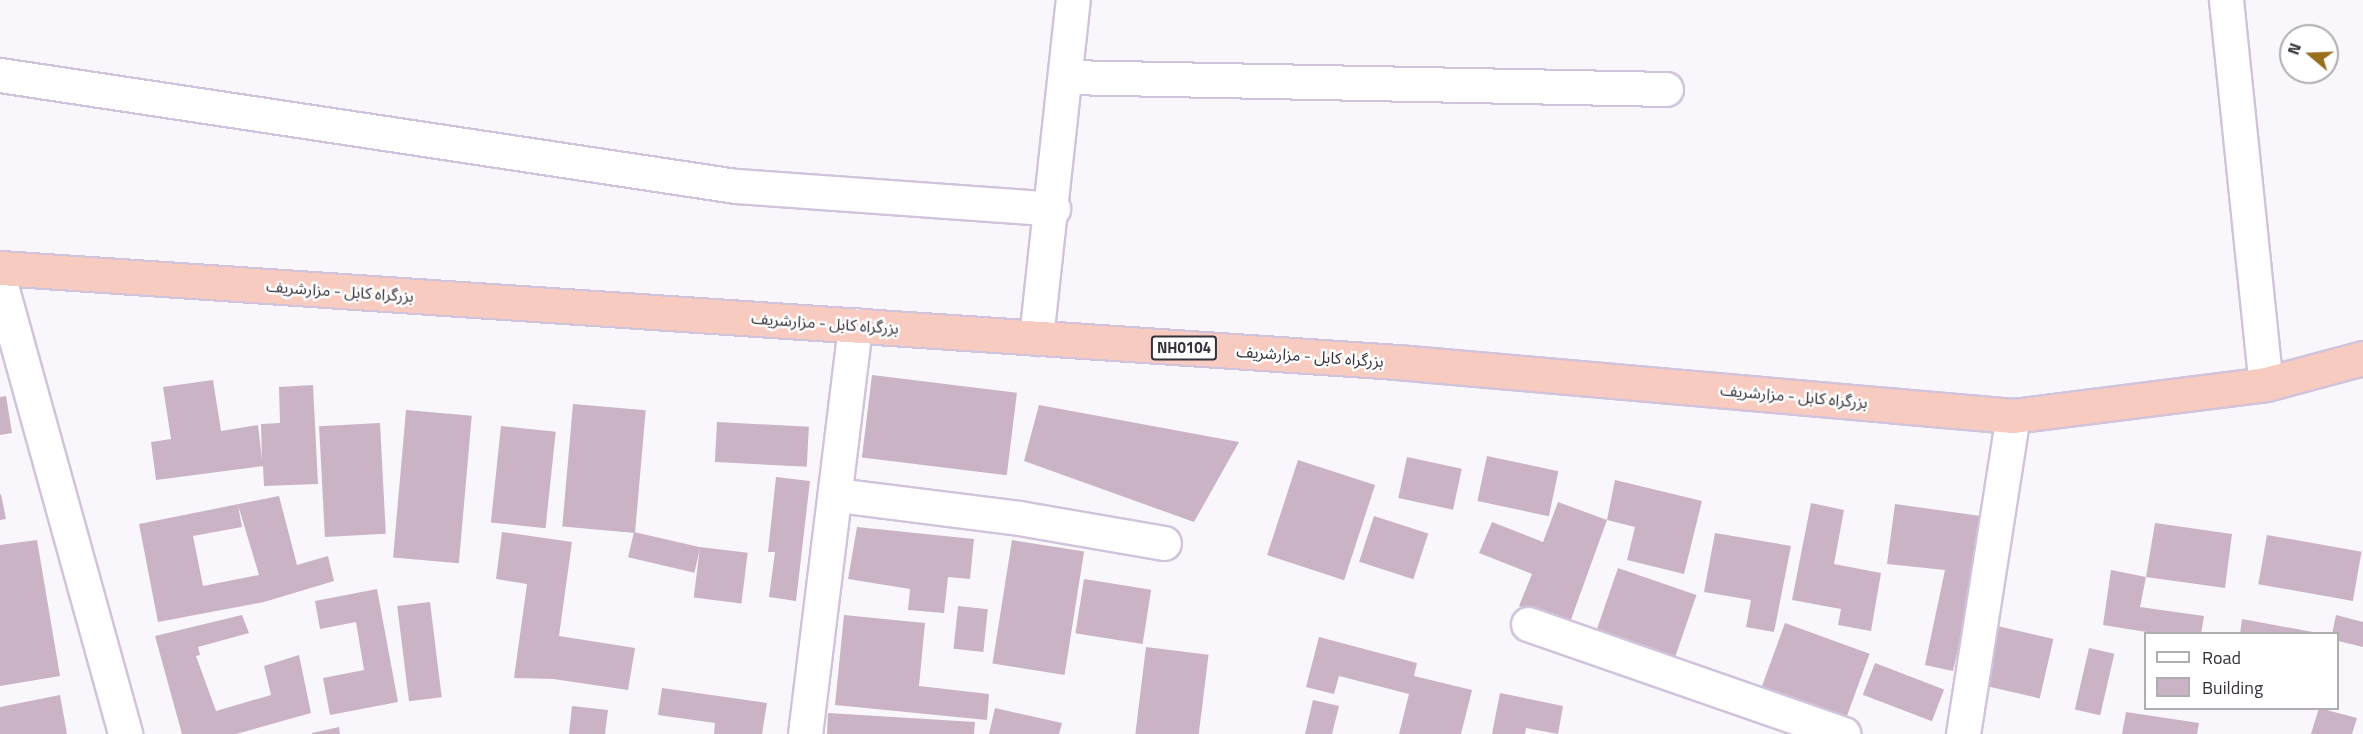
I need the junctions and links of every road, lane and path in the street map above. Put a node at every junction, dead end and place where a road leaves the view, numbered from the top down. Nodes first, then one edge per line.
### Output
1 (1073, 0) edge
2 (2226, 0) edge
3 (0, 75) edge
4 (1065, 77) junction
5 (1666, 89) dead end
6 (1053, 209) junction
7 (0, 268) edge
8 (0, 282) edge
9 (855, 325) junction
10 (1036, 338) junction
11 (2363, 358) edge
12 (2266, 384) junction
13 (2013, 416) junction
14 (837, 495) junction
15 (1164, 543) dead end
16 (1528, 624) dead end
17 (125, 734) edge
18 (805, 734) edge
19 (1843, 734) edge
20 (1963, 734) edge

1 - 4 street
2 - 12 street
3 - 6 street
4 - 5 street
4 - 6 street
6 - 10 street
7 - 9 highway, بزرگراه کابل - مزارشریف / NH0104
8 - 17 street
9 - 10 highway, بزرگراه کابل - مزارشریف / NH0104
9 - 14 street
10 - 13 highway, بزرگراه کابل - مزارشریف / NH0104
11 - 12 highway, بزرگراه کابل - مزارشریف / NH0104
12 - 13 highway, بزرگراه کابل - مزارشریف / NH0104
13 - 20 street
14 - 15 street
14 - 18 street
16 - 19 street

